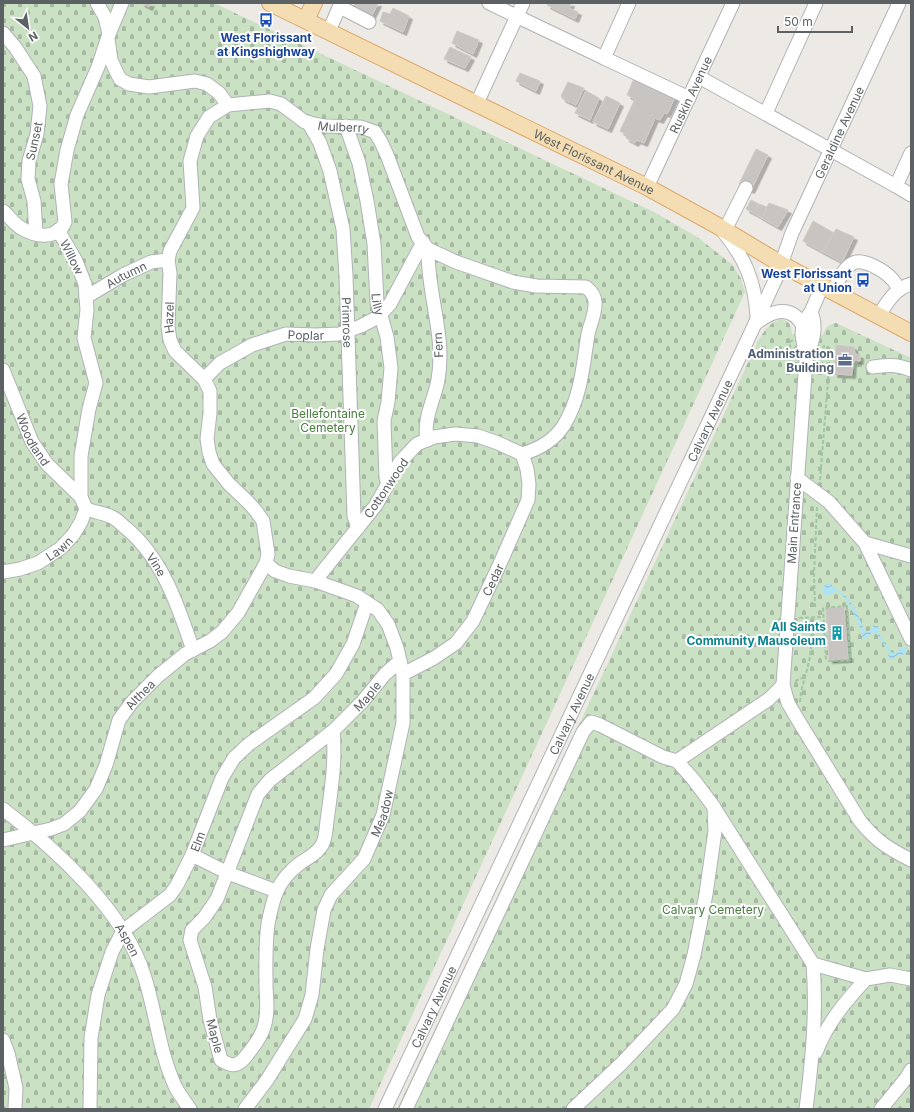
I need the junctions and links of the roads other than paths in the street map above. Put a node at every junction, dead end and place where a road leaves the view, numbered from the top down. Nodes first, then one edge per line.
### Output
1 (97, 3) edge
2 (122, 3) edge
3 (270, 3) edge
4 (314, 3) edge
5 (489, 3) edge
6 (523, 3) edge
7 (629, 3) edge
8 (734, 3) edge
9 (816, 3) edge
10 (900, 3) edge
11 (341, 5) edge
12 (291, 7) edge
13 (517, 16) junction
14 (306, 20) junction
15 (369, 22) dead end
16 (330, 31) junction
17 (3, 33) edge
18 (109, 37) junction
19 (604, 58) junction
20 (699, 77) junction
21 (689, 98) junction
22 (477, 103) junction
23 (228, 105) junction
24 (766, 113) junction
25 (308, 122) junction
26 (346, 126) junction
27 (830, 150) junction
28 (911, 153) edge
29 (896, 186) junction
30 (647, 187) junction
31 (746, 188) dead end
32 (911, 195) edge
33 (3, 211) edge
34 (722, 228) junction
35 (58, 230) junction
36 (36, 234) junction
37 (426, 245) junction
38 (168, 260) junction
39 (781, 264) junction
40 (911, 272) edge
41 (911, 281) edge
42 (911, 284) edge
43 (827, 288) junction
44 (899, 290) junction
45 (86, 298) junction
46 (811, 312) junction
47 (380, 314) junction
48 (878, 316) junction
49 (756, 322) junction
50 (803, 326) junction
51 (910, 329) edge
52 (348, 331) junction
53 (806, 360) junction
54 (873, 367) dead end
55 (911, 370) edge
56 (4, 379) edge
57 (204, 379) junction
58 (427, 440) junction
59 (522, 454) junction
60 (797, 478) junction
61 (388, 483) junction
62 (81, 497) junction
63 (86, 509) junction
64 (358, 528) junction
65 (864, 543) junction
66 (911, 556) edge
67 (266, 563) junction
68 (3, 572) edge
69 (315, 581) junction
70 (367, 603) junction
71 (911, 639) edge
72 (193, 650) junction
73 (400, 661) junction
74 (403, 674) junction
75 (783, 685) junction
76 (333, 731) junction
77 (676, 761) junction
78 (714, 808) junction
79 (3, 809) edge
80 (34, 833) junction
81 (3, 840) edge
82 (192, 855) junction
83 (911, 860) edge
84 (228, 873) junction
85 (276, 891) junction
86 (123, 931) junction
87 (813, 964) junction
88 (911, 978) edge
89 (866, 979) junction
90 (3, 1040) edge
91 (811, 1063) junction
92 (911, 1070) edge
93 (15, 1109) edge
94 (90, 1109) edge
95 (190, 1109) edge
96 (245, 1109) edge
97 (385, 1109) edge
98 (406, 1109) edge
99 (573, 1109) edge
100 (806, 1109) edge
101 (881, 1109) edge

1 - 18 street
2 - 18 street, Willow
3 - 12 main road, West Florissant Avenue
4 - 14 main road
5 - 13 street
6 - 13 street
7 - 19 street
8 - 20 street, Ruskin Avenue
9 - 24 street
10 - 27 street, Geraldine Avenue
11 - 15 street
11 - 16 street
12 - 14 main road, West Florissant Avenue
13 - 19 street
13 - 22 street
14 - 16 main road, West Florissant Avenue
16 - 22 main road, West Florissant Avenue
17 - 36 street, Sunset
18 - 23 street
18 - 35 street, Willow
19 - 21 street
20 - 21 street, Ruskin Avenue
20 - 24 street
21 - 30 street, Ruskin Avenue
22 - 30 main road, West Florissant Avenue
23 - 25 street, Mulberry
23 - 38 street, Hazel
24 - 27 street
25 - 26 street, Mulberry
25 - 52 street, Primrose
26 - 37 street, Mulberry
26 - 47 street, Lilly
27 - 29 street
27 - 39 street, Geraldine Avenue
28 - 29 street
29 - 32 street
30 - 34 main road, West Florissant Avenue
31 - 34 street
33 - 36 street
34 - 39 main road, West Florissant Avenue
34 - 49 street
35 - 36 street
35 - 45 street, Willow
37 - 47 street, Poplar
37 - 58 street, Fern
37 - 59 street
38 - 45 street, Autumn
38 - 57 street, Hazel
39 - 43 main road, West Florissant Avenue
39 - 49 street, Calvary Avenue
40 - 41 street
42 - 44 street
43 - 44 street
43 - 46 street
43 - 48 main road, West Florissant Avenue
44 - 48 street
45 - 62 street, Willow
46 - 50 street
46 - 53 street, Main Entrance
47 - 52 street, Poplar
47 - 61 street, Lilly
48 - 51 main road, West Florissant Avenue
49 - 50 street
49 - 97 street, Calvary Avenue
50 - 53 street, Main Entrance
52 - 57 street, Poplar
52 - 64 street, Primrose
53 - 60 street, Main Entrance
54 - 55 street
56 - 62 street, Woodland
57 - 67 street, Hazel
58 - 59 street, Cottonwood
58 - 61 street, Cottonwood
59 - 74 street, Cedar
60 - 65 street
60 - 75 street, Main Entrance
61 - 64 street, Cottonwood
62 - 63 street
63 - 68 street, Lawn
63 - 72 street, Vine
64 - 69 street, Cottonwood
65 - 66 street
65 - 71 street
67 - 69 street, Meadow
67 - 72 street, Althea
69 - 70 street, Meadow
70 - 73 street, Meadow
70 - 82 street, Elm
72 - 80 street, Althea
73 - 74 street, Meadow
73 - 76 street, Maple
74 - 96 street, Meadow
75 - 77 street
75 - 83 street, Main Entrance
76 - 84 street, Maple
76 - 85 street, Maple
77 - 78 street
77 - 98 street
78 - 87 street
78 - 99 street
79 - 80 street, Aspen
80 - 81 street, Althea
80 - 86 street, Aspen
82 - 84 street
82 - 86 street, Elm
84 - 85 street
84 - 85 street, Maple
86 - 94 street, Elm
86 - 95 street, Aspen
87 - 89 street
87 - 91 street
88 - 89 street
89 - 91 street
90 - 93 street
91 - 100 street
92 - 101 street

